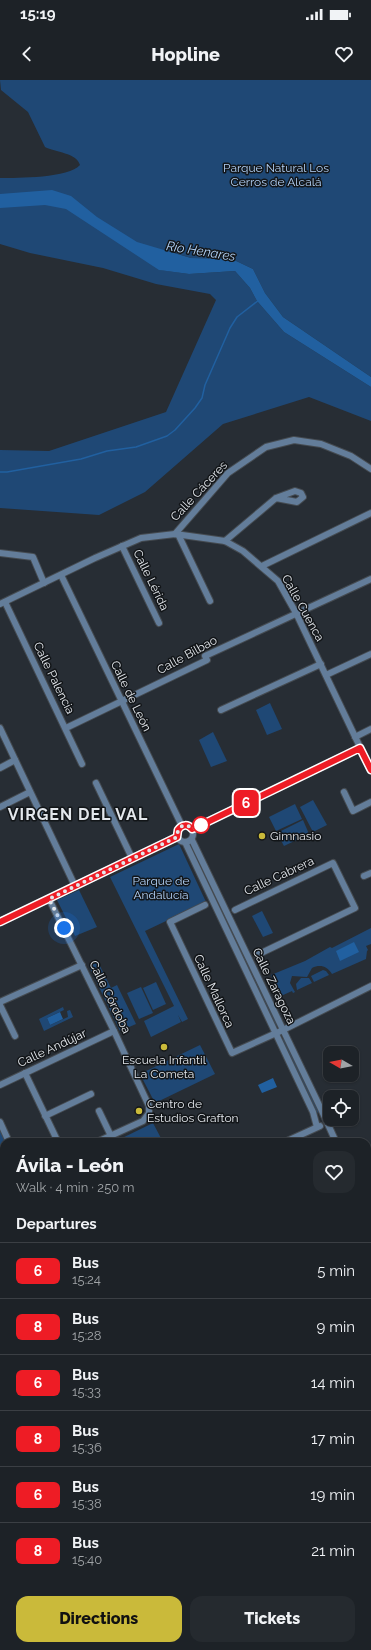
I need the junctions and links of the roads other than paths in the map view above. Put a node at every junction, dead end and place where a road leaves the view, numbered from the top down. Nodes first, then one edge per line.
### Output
1 (371, 469) edge
2 (276, 498) dead end
3 (371, 513) edge
4 (177, 534) junction
5 (225, 541) junction
6 (122, 546) junction
7 (0, 553) edge
8 (262, 566) junction
9 (60, 575) junction
10 (371, 579) edge
11 (44, 583) junction
12 (210, 601) dead end
13 (3, 603) edge
14 (296, 613) junction
15 (159, 623) dead end
16 (371, 654) edge
17 (321, 664) junction
18 (326, 675) junction
19 (122, 701) junction
20 (221, 710) dead end
21 (0, 728) edge
22 (66, 728) junction
23 (371, 729) edge
24 (355, 737) junction
25 (360, 748) junction
26 (15, 760) junction
27 (82, 764) dead end
28 (0, 768) edge
29 (371, 770) edge
30 (96, 783) dead end
31 (30, 792) junction
32 (344, 792) dead end
33 (371, 802) edge
34 (0, 807) edge
35 (182, 826) junction
36 (192, 829) junction
37 (177, 837) junction
38 (192, 840) junction
39 (184, 842) junction
40 (132, 858) junction
41 (371, 873) edge
42 (364, 876) dead end
43 (75, 886) junction
44 (49, 899) junction
45 (204, 905) dead end
46 (235, 910) dead end
47 (0, 922) edge
48 (257, 955) dead end
49 (82, 965) junction
50 (371, 986) edge
51 (0, 1003) edge
52 (283, 1030) junction
53 (114, 1031) junction
54 (275, 1032) junction
55 (15, 1036) dead end
56 (25, 1073) junction
57 (0, 1085) edge
58 (91, 1094) dead end
59 (99, 1111) dead end
60 (323, 1112) edge
61 (45, 1116) junction
62 (0, 1122) edge
63 (323, 1125) edge
64 (328, 1126) edge
65 (317, 1127) junction
66 (111, 1136) junction
67 (7, 1138) edge
68 (56, 1138) edge
69 (106, 1138) edge
70 (294, 1138) edge
71 (334, 1138) edge

1 - 4 street, Calle Cáceres
2 - 5 street
3 - 8 street
4 - 5 street, Calle Cuenca
4 - 6 street, Calle Cuenca
4 - 12 street
5 - 8 street, Calle Cuenca
6 - 9 street, Calle Cuenca
6 - 15 street, Calle Lérida
7 - 11 street
8 - 14 street, Calle Cuenca
9 - 11 street, Calle Cuenca
9 - 19 street, Calle de León
10 - 14 street, Calle Bilbao
11 - 13 street, Calle Cuenca
13 - 22 street, Calle Palencia
14 - 17 street, Calle Cuenca
14 - 19 street, Calle Bilbao
16 - 18 street
17 - 18 street, Calle Cuenca
17 - 20 street
18 - 24 street, Calle Cuenca
19 - 22 street, Calle Bilbao
19 - 35 street, Calle de León
21 - 26 street
22 - 27 street, Calle Palencia
23 - 24 street
24 - 25 street, Calle Cuenca
25 - 29 street, Calle Cuenca
25 - 36 street
26 - 28 street
26 - 31 street
30 - 40 street
31 - 34 street
31 - 43 street
32 - 33 street
35 - 36 street
35 - 37 street
36 - 38 street
37 - 39 street
37 - 40 street
38 - 39 street
38 - 52 street, Calle Zaragoza
39 - 54 street, Calle Zaragoza
40 - 43 street
41 - 42 street
43 - 44 street
44 - 47 street
44 - 49 street, Calle Córdoba
45 - 54 street, Calle Mallorca
46 - 48 street, Calle Cabrera
49 - 51 street
49 - 53 street, Calle Córdoba
50 - 52 street, Calle Mallorca
51 - 55 street
52 - 54 street, Calle Mallorca
52 - 60 street, Calle Zaragoza
53 - 56 street, Calle Andújar
53 - 66 street, Calle Córdoba
54 - 65 street, Calle Zaragoza
56 - 57 street, Calle Andújar
56 - 61 street
58 - 61 street
59 - 66 street
61 - 68 street
62 - 67 street
63 - 65 street
64 - 71 street, Calle Zaragoza
65 - 70 street
66 - 69 street

